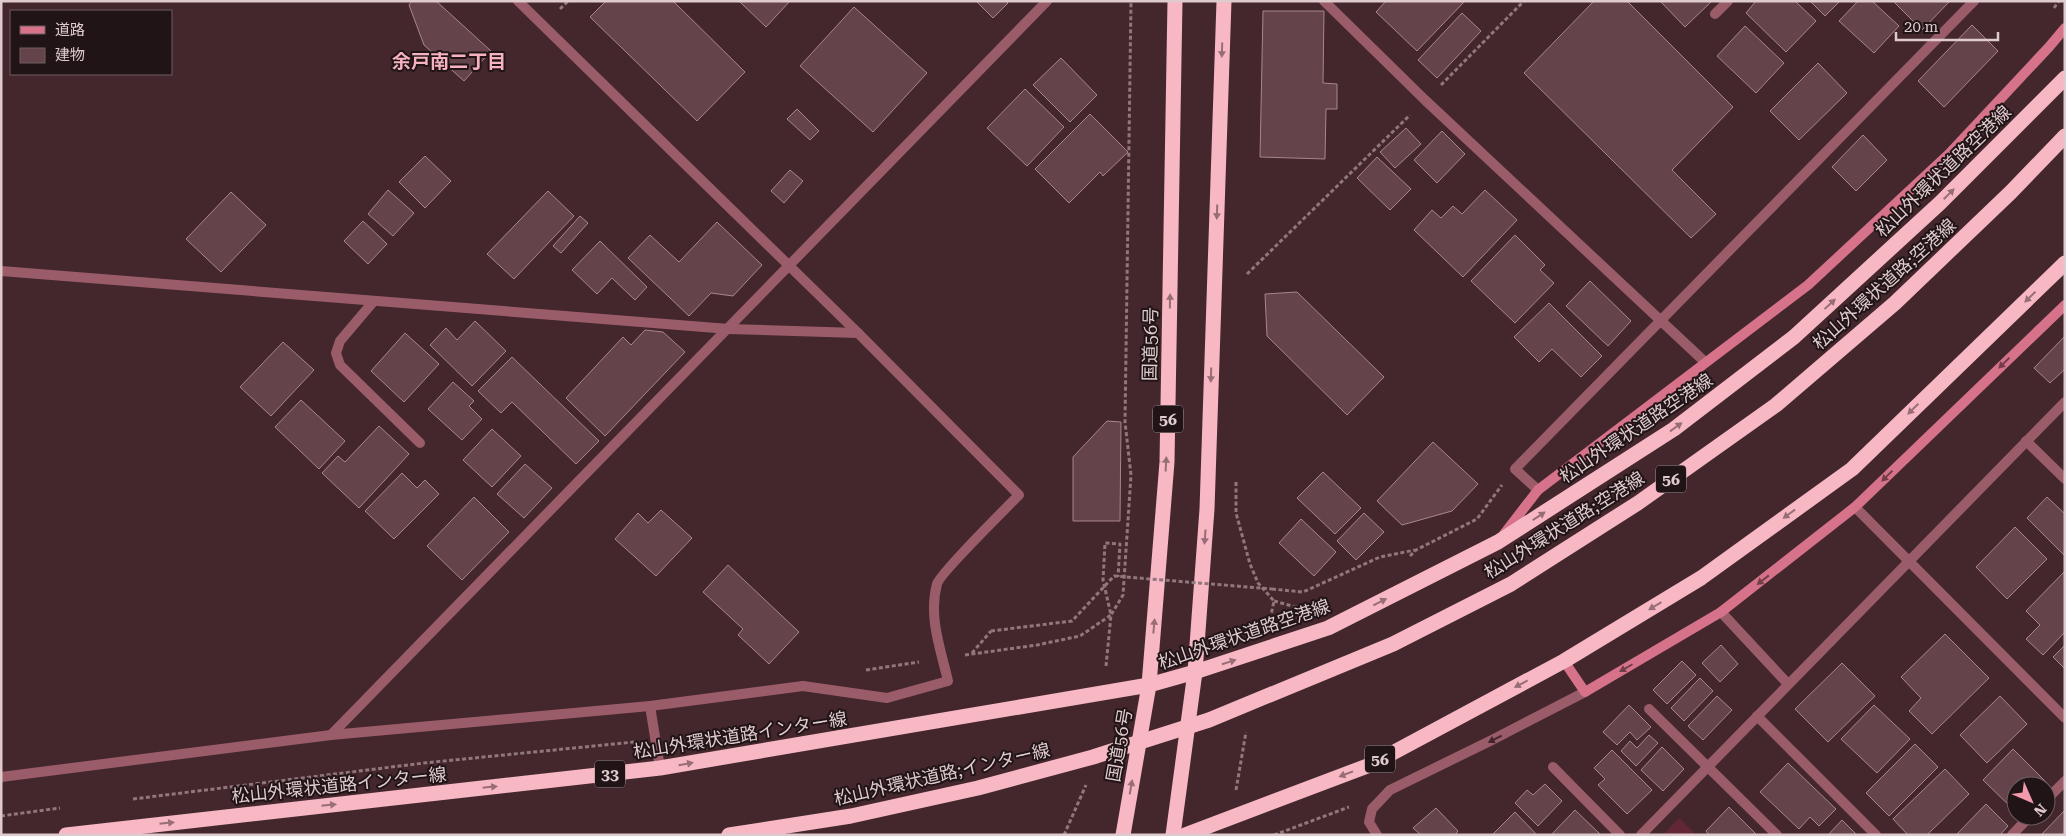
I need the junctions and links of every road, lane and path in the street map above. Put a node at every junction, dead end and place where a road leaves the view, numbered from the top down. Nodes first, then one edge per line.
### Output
1 (518, 1) edge
2 (1047, 1) edge
3 (1131, 1) edge
4 (1175, 1) edge
5 (1224, 1) edge
6 (1324, 1) edge
7 (1524, 1) edge
8 (1728, 1) edge
9 (1973, 2) edge
10 (1715, 14) dead end
11 (2065, 28) edge
12 (2065, 78) edge
13 (1426, 100) junction
14 (2065, 136) edge
15 (2065, 263) edge
16 (790, 267) junction
17 (1, 271) edge
18 (1247, 274) dead end
19 (373, 302) junction
20 (2065, 305) edge
21 (1660, 321) junction
22 (729, 329) junction
23 (858, 333) junction
24 (1706, 362) junction
25 (2065, 402) edge
26 (2026, 441) junction
27 (420, 444) dead end
28 (2065, 479) edge
29 (1538, 490) junction
30 (1855, 507) junction
31 (1498, 542) junction
32 (1416, 550) dead end
33 (1909, 562) junction
34 (1118, 577) junction
35 (1721, 612) junction
36 (1111, 615) junction
37 (972, 654) dead end
38 (1564, 661) junction
39 (1195, 672) junction
40 (1788, 684) junction
41 (1149, 685) junction
42 (1585, 692) junction
43 (1103, 693) junction
44 (650, 706) junction
45 (1649, 709) dead end
46 (1758, 716) junction
47 (2065, 718) edge
48 (331, 736) junction
49 (1161, 736) joint
50 (424, 763) dead end
51 (1553, 767) dead end
52 (1707, 767) junction
53 (660, 768) junction
54 (1, 777) edge
55 (1087, 781) dead end
56 (2065, 781) edge
57 (2056, 790) edge
58 (129, 800) dead end
59 (60, 808) dead end
60 (1, 816) edge
61 (66, 835) edge
62 (729, 835) edge
63 (1064, 835) edge
64 (1123, 835) edge
65 (1173, 835) edge
66 (1185, 835) edge
67 (1377, 835) edge
68 (1620, 835) edge
69 (1641, 835) edge
70 (1777, 835) edge
71 (1876, 835) edge

1 - 16 street
2 - 16 street
3 - 36 path
41 -> 4 highway, 国道56号 / 56
5 -> 39 highway
6 - 13 street
7 - 13 path
8 - 10 street
9 - 21 street
11 - 24 street
31 -> 12 highway, 松山外環状道路空港線 / 56
13 - 18 path
13 - 21 street
14 - 49 highway, 松山外環状道路;空港線 / 56, bridge
15 -> 38 highway, 56
16 - 22 street
16 - 23 street
17 - 19 street
19 - 22 street
19 - 27 street
20 -> 30 street
21 - 24 street
21 - 29 street
22 - 23 street
22 - 48 street
23 - 44 street
24 - 29 street
25 - 26 street
26 - 28 street
26 - 33 street
29 - 31 street
30 - 33 street
30 -> 35 street
39 -> 31 highway, 松山外環状道路空港線 / 56
32 - 34 path, bridge
33 - 40 street
33 - 47 street
34 - 36 path
34 - 37 path, bridge
35 - 40 street
35 -> 42 street
36 - 43 path
38 - 42 street
38 -> 66 highway, 56
39 - 41 highway, 松山外環状道路空港線 / 56
39 - 65 highway
40 - 46 street
41 - 43 highway, 松山外環状道路インター線 / 33
64 -> 41 highway, 国道56号 / 56
42 -> 67 street
53 -> 43 highway, 松山外環状道路インター線 / 33
44 - 48 street
44 - 53 street
45 - 52 street
46 - 52 street
46 - 71 street
48 - 54 street
49 - 62 highway, 松山外環状道路;インター線, bridge
50 - 58 path
51 - 68 street
52 - 69 street
52 - 70 street
61 -> 53 highway, 松山外環状道路インター線 / 33
55 - 63 path
56 - 57 street
59 - 60 path

